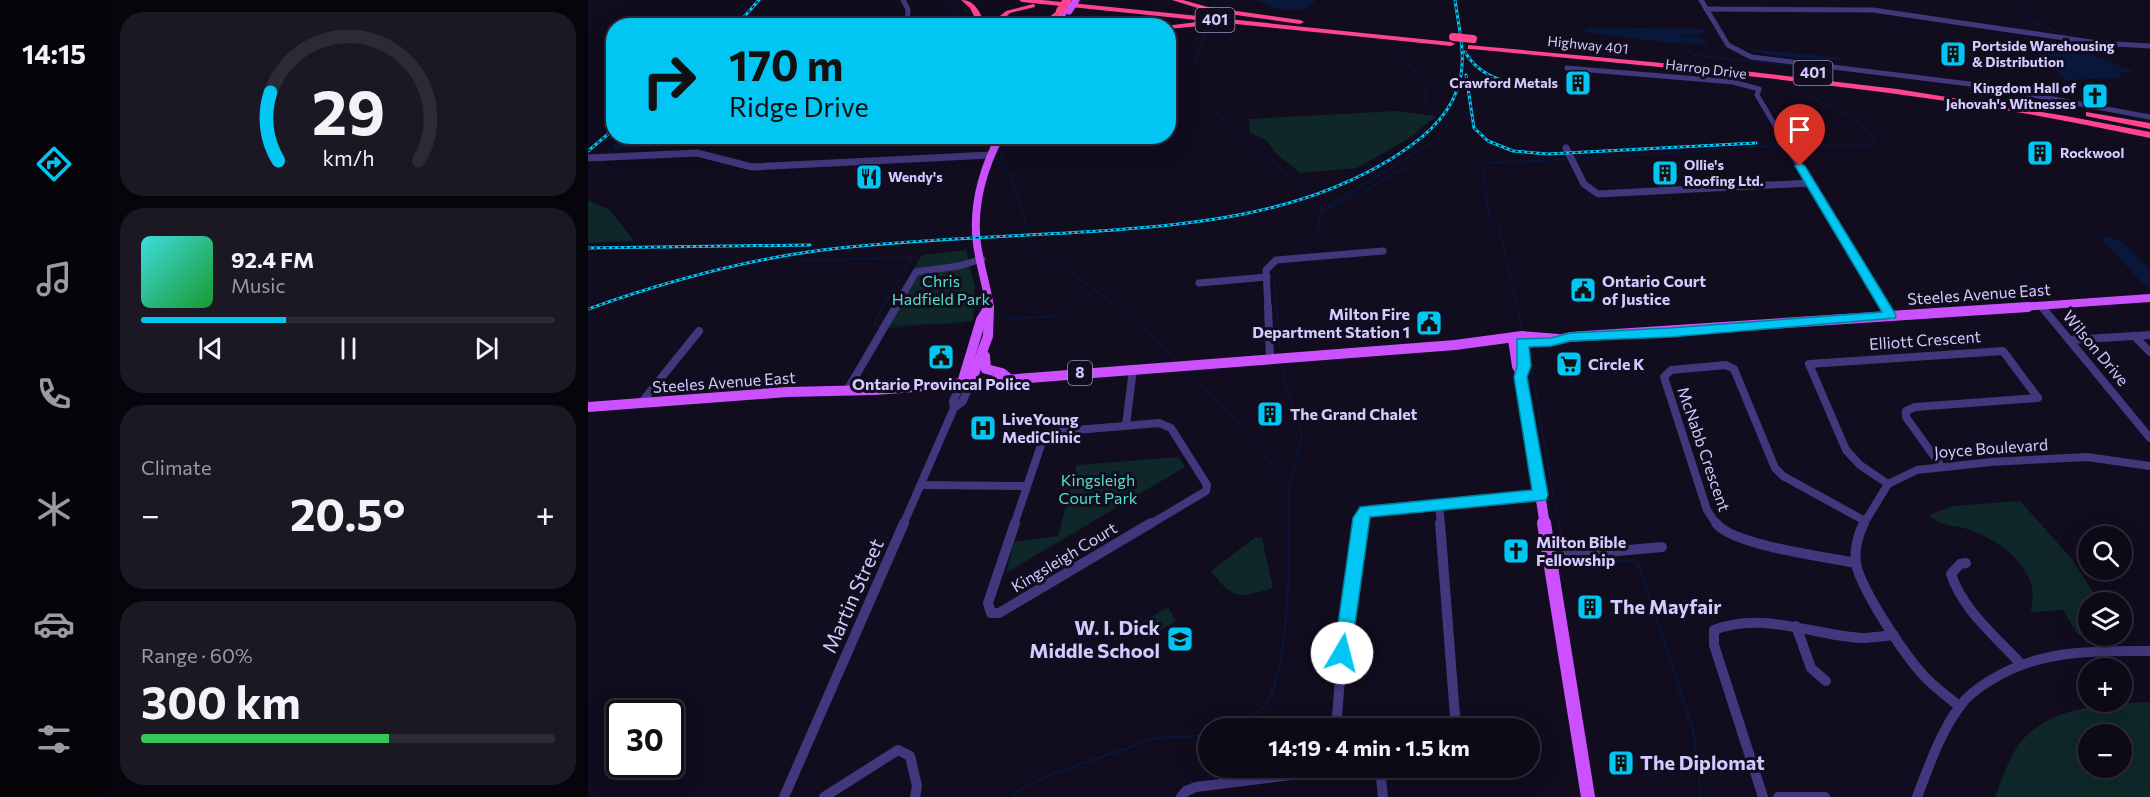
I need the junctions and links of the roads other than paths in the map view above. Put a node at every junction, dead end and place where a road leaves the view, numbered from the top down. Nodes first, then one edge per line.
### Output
1 (903, 0) edge
2 (964, 0) edge
3 (1022, 0) edge
4 (1071, 0) edge
5 (1175, 0) edge
6 (1701, 0) edge
7 (1099, 9) junction
8 (1706, 9) junction
9 (1064, 11) junction
10 (907, 18) edge
11 (979, 18) edge
12 (1000, 18) edge
13 (1053, 18) edge
14 (1060, 18) edge
15 (1063, 18) edge
16 (1300, 22) junction
17 (1176, 26) edge
18 (1330, 33) junction
19 (1452, 41) junction
20 (1472, 43) junction
21 (2150, 46) edge
22 (1567, 68) dead end
23 (2150, 117) edge
24 (2150, 126) edge
25 (2150, 135) edge
26 (990, 144) edge
27 (994, 144) edge
28 (1566, 148) dead end
29 (986, 155) junction
30 (588, 158) edge
31 (1810, 183) junction
32 (1383, 251) dead end
33 (982, 259) junction
34 (1266, 277) junction
35 (1199, 283) dead end
36 (2150, 298) edge
37 (2041, 306) junction
38 (988, 309) junction
39 (1890, 315) junction
40 (699, 331) dead end
41 (2150, 335) edge
42 (2134, 336) junction
43 (2070, 340) junction
44 (1517, 341) junction
45 (984, 350) junction
46 (2150, 352) edge
47 (1270, 358) junction
48 (1133, 369) junction
49 (1006, 376) junction
50 (968, 379) junction
51 (848, 389) junction
52 (641, 403) junction
53 (588, 407) edge
54 (1126, 425) junction
55 (2148, 433) edge
56 (1941, 466) junction
57 (2150, 466) edge
58 (1888, 483) junction
59 (921, 485) junction
60 (1026, 486) junction
61 (1541, 495) junction
62 (1439, 504) junction
63 (1864, 521) junction
64 (1662, 547) dead end
65 (1551, 557) junction
66 (1856, 563) junction
67 (1966, 563) dead end
68 (1796, 626) junction
69 (1894, 635) junction
70 (2150, 651) edge
71 (2019, 662) junction
72 (1826, 681) dead end
73 (1959, 706) junction
74 (1337, 718) edge
75 (1455, 718) edge
76 (1265, 778) edge
77 (1381, 778) edge
78 (784, 797) edge
79 (824, 797) edge
80 (915, 797) edge
81 (1181, 797) edge
82 (1383, 797) edge
83 (1588, 797) edge
84 (1763, 797) edge
85 (1778, 797) edge
86 (1825, 797) edge
87 (1917, 797) edge

1 - 10 street
2 - 11 highway
3 - 7 highway, Highway 401 / 401
4 - 9 highway, bridge
4 - 16 highway, Highway 401 / 401
5 - 16 highway
6 - 8 street
7 - 12 highway
7 - 18 highway, Highway 401 / 401
8 - 21 street
8 - 23 street
9 - 13 highway
9 - 14 main road
9 - 15 main road
16 - 19 highway, Highway 401 / 401
17 - 18 highway
18 - 19 highway, Highway 401 / 401
19 - 20 highway, Highway 401 / 401
20 - 24 highway, Highway 401 / 401
20 - 25 highway, Highway 401 / 401
22 - 31 street, Harrop Drive
26 - 29 main road, Martin Street
27 - 29 main road, Martin Street
28 - 31 street
29 - 30 street
29 - 33 main road, Martin Street
31 - 39 street, Harrop Drive
32 - 34 street
33 - 38 main road, Martin Street
33 - 51 street
34 - 35 street
34 - 47 street
36 - 37 main road, Steeles Avenue East / 8
37 - 39 main road, Steeles Avenue East / 8
37 - 43 street, Wilson Drive
38 - 45 main road, Martin Street
38 - 50 main road, Martin Street
39 - 44 main road, Steeles Avenue East / 8
40 - 52 street
41 - 42 street
42 - 43 street
42 - 46 street
43 - 55 street, Wilson Drive
44 - 47 main road, Steeles Avenue East / 8
44 - 61 main road
45 - 49 main road
45 - 50 main road, Martin Street
47 - 48 main road, Steeles Avenue East / 8
48 - 49 main road, Steeles Avenue East / 8
48 - 54 street
49 - 50 main road, Steeles Avenue East / 8
50 - 51 main road, Steeles Avenue East / 8
50 - 59 street, Martin Street
51 - 52 main road, Steeles Avenue East / 8
52 - 53 main road, Steeles Avenue East / 8
54 - 60 street, Kingsleigh Court
54 - 60 street, Kingsleigh Court
56 - 57 street, Joyce Boulevard
56 - 58 street, Joyce Boulevard
56 - 58 street, Elliott Crescent
58 - 63 street
59 - 60 street
59 - 78 street, Martin Street
61 - 62 street
61 - 65 main road
62 - 74 street
62 - 75 street
63 - 66 street
63 - 66 street, McNabb Crescent
64 - 65 street
65 - 83 main road
66 - 69 street
67 - 71 street
68 - 69 street
68 - 72 street
68 - 84 street
69 - 73 street
70 - 71 street
71 - 73 street
73 - 87 street
76 - 81 street
77 - 82 street
79 - 80 street
85 - 86 street

